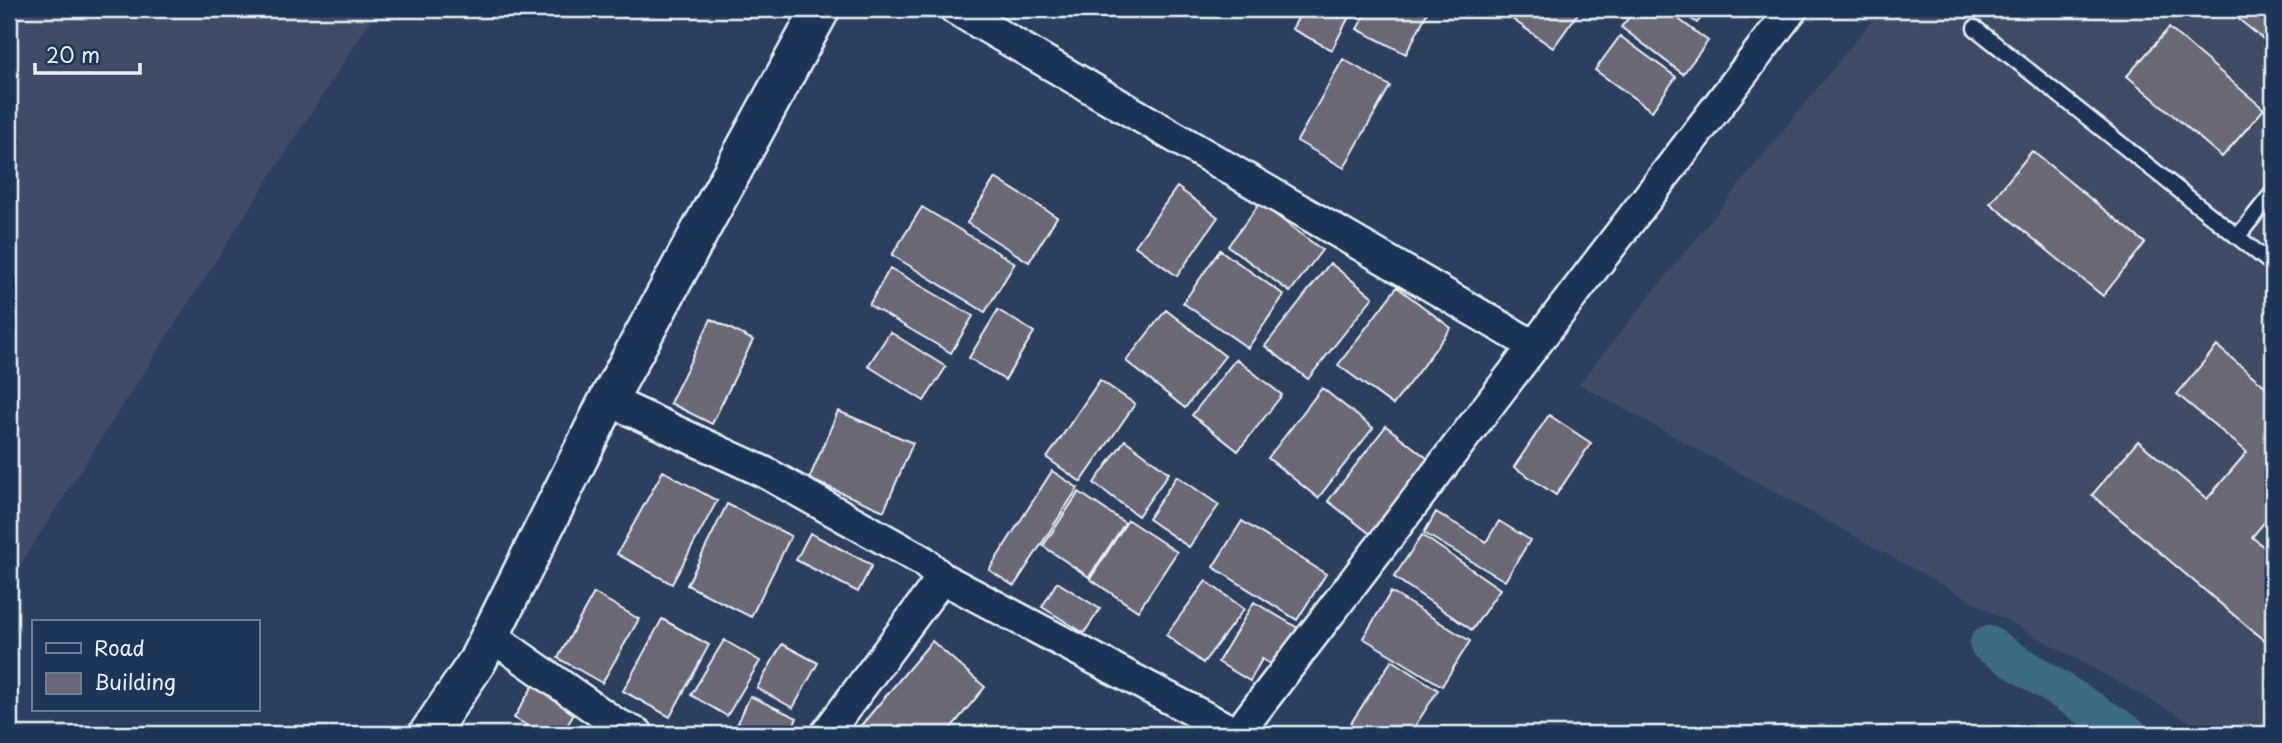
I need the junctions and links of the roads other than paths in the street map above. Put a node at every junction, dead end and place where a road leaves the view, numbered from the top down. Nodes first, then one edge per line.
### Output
1 (821, 9) edge
2 (955, 9) edge
3 (1792, 9) edge
4 (1975, 28) dead end
5 (2273, 192) edge
6 (2238, 236) junction
7 (2273, 265) edge
8 (1534, 346) junction
9 (608, 400) junction
10 (942, 578) junction
11 (491, 636) junction
12 (428, 734) edge
13 (638, 734) edge
14 (826, 734) edge
15 (1237, 734) edge

1 - 9 street
2 - 8 street
3 - 8 street
4 - 6 lane
5 - 6 lane
6 - 7 lane
8 - 15 street
9 - 10 street
9 - 11 street
10 - 14 street
10 - 15 street
11 - 12 street
11 - 13 street

